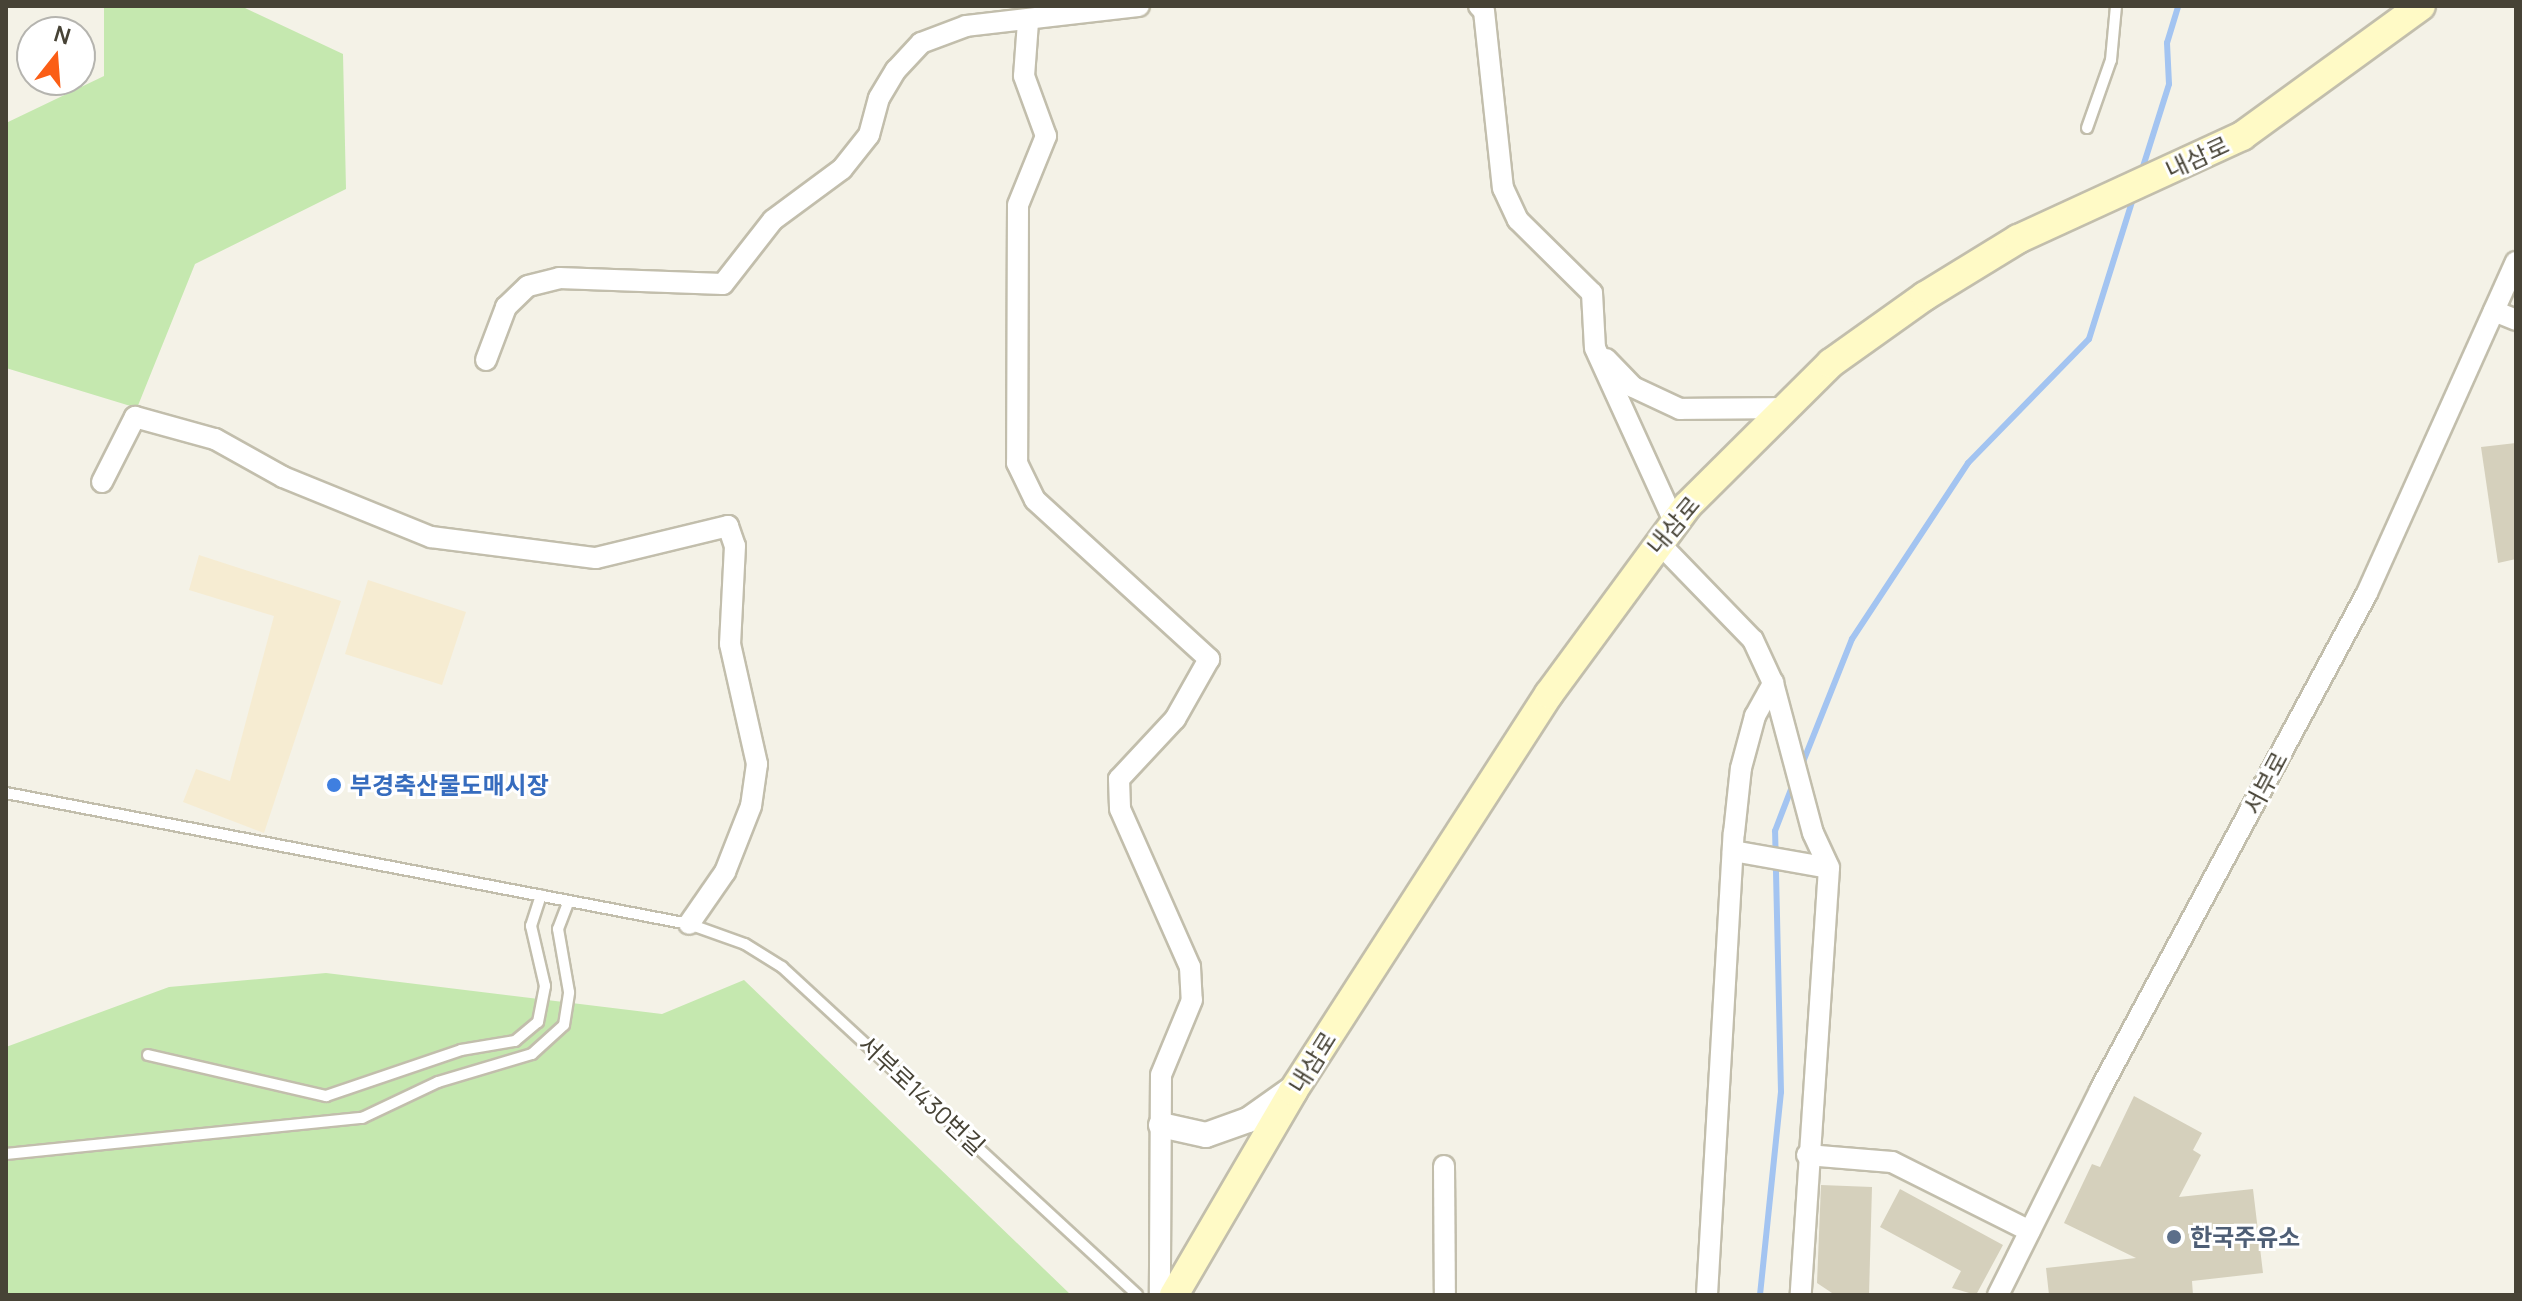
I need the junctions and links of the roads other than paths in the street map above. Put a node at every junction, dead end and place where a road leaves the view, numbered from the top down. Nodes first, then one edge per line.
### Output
1 (1139, 6) edge
2 (1479, 6) edge
3 (2116, 6) edge
4 (2421, 6) edge
5 (1028, 22) junction
6 (2087, 128) dead end
7 (2516, 262) edge
8 (2494, 311) junction
9 (2516, 320) edge
10 (1595, 348) junction
11 (486, 360) dead end
12 (1785, 408) junction
13 (102, 482) dead end
14 (1666, 532) junction
15 (1773, 683) junction
16 (6, 793) edge
17 (1733, 851) junction
18 (1822, 867) junction
19 (541, 896) junction
20 (569, 901) junction
21 (689, 924) junction
22 (148, 1055) dead end
23 (1296, 1087) junction
24 (1161, 1125) junction
25 (6, 1154) edge
26 (1807, 1155) junction
27 (1444, 1166) dead end
28 (2030, 1231) junction
29 (1137, 1295) edge
30 (1160, 1295) edge
31 (1174, 1295) edge
32 (1445, 1295) edge
33 (1707, 1295) edge
34 (1801, 1295) edge
35 (1998, 1295) edge

1 - 5 street
2 - 10 street
3 - 6 lane
4 - 12 main road, 내삼로
5 - 11 street
5 - 24 street
7 - 8 street, 서부로
8 - 9 street
8 - 28 street, 서부로
10 - 12 street
10 - 14 street
12 - 14 main road, 내삼로
13 - 21 street
14 - 15 street
14 - 23 main road, 내삼로
15 - 17 street
15 - 18 street
16 - 19 lane, 서부로1430번길
17 - 18 street
17 - 33 street
18 - 26 street
19 - 20 lane, 서부로1430번길
19 - 22 lane
20 - 21 lane, 서부로1430번길
20 - 25 lane
21 - 29 lane, 서부로1430번길
23 - 24 street
23 - 31 main road, 내삼로
24 - 30 street
26 - 28 street
26 - 34 street
27 - 32 street
28 - 35 street, 서부로

